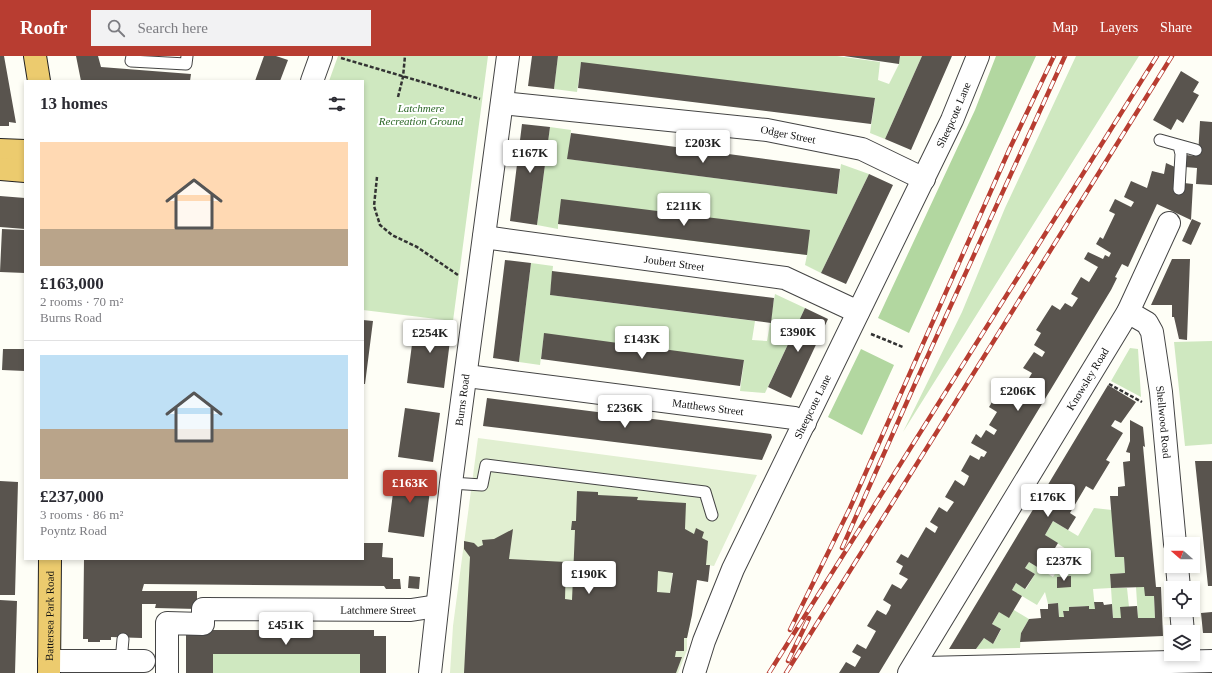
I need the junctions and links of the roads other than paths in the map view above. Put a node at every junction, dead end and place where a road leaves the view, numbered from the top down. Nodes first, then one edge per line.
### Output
1 (35, 56) edge
2 (132, 56) edge
3 (187, 56) edge
4 (321, 56) edge
5 (508, 56) edge
6 (978, 56) edge
7 (39, 80) edge
8 (312, 80) edge
9 (502, 104) junction
10 (1160, 140) dead end
11 (1179, 146) junction
12 (0, 150) edge
13 (1196, 150) dead end
14 (24, 151) edge
15 (0, 169) edge
16 (24, 171) edge
17 (924, 179) junction
18 (1179, 189) dead end
19 (1172, 219) dead end
20 (484, 237) junction
21 (1128, 312) junction
22 (855, 320) junction
23 (467, 376) junction
24 (805, 423) junction
25 (451, 483) junction
26 (712, 515) dead end
27 (1174, 537) edge
28 (50, 560) edge
29 (437, 606) junction
30 (123, 639) dead end
31 (144, 661) dead end
32 (1212, 661) edge
33 (121, 662) junction
34 (1185, 663) edge
35 (49, 667) edge
36 (912, 668) edge
37 (167, 673) edge
38 (430, 673) edge
39 (694, 673) edge

1 - 7 highway
2 - 3 lane
4 - 8 street
5 - 9 street, Burns Road
6 - 17 street, Sheepcote Lane
9 - 17 street, Odger Street
9 - 20 street, Burns Road
10 - 11 lane
11 - 13 lane
11 - 18 lane
12 - 14 highway
15 - 16 highway
17 - 22 street, Sheepcote Lane
19 - 21 street, Knowsley Road
20 - 22 street, Joubert Street
20 - 23 street, Burns Road
21 - 27 street, Shellwood Road
21 - 36 street, Knowsley Road
22 - 24 street, Sheepcote Lane
23 - 24 street, Matthews Street
23 - 25 street, Burns Road
24 - 39 street, Sheepcote Lane
25 - 26 lane
25 - 29 street, Burns Road
28 - 35 highway, Battersea Park Road
29 - 37 street, Latchmere Street
29 - 38 street, Burns Road
30 - 33 lane
31 - 33 street
32 - 34 street
33 - 35 street
34 - 36 street

